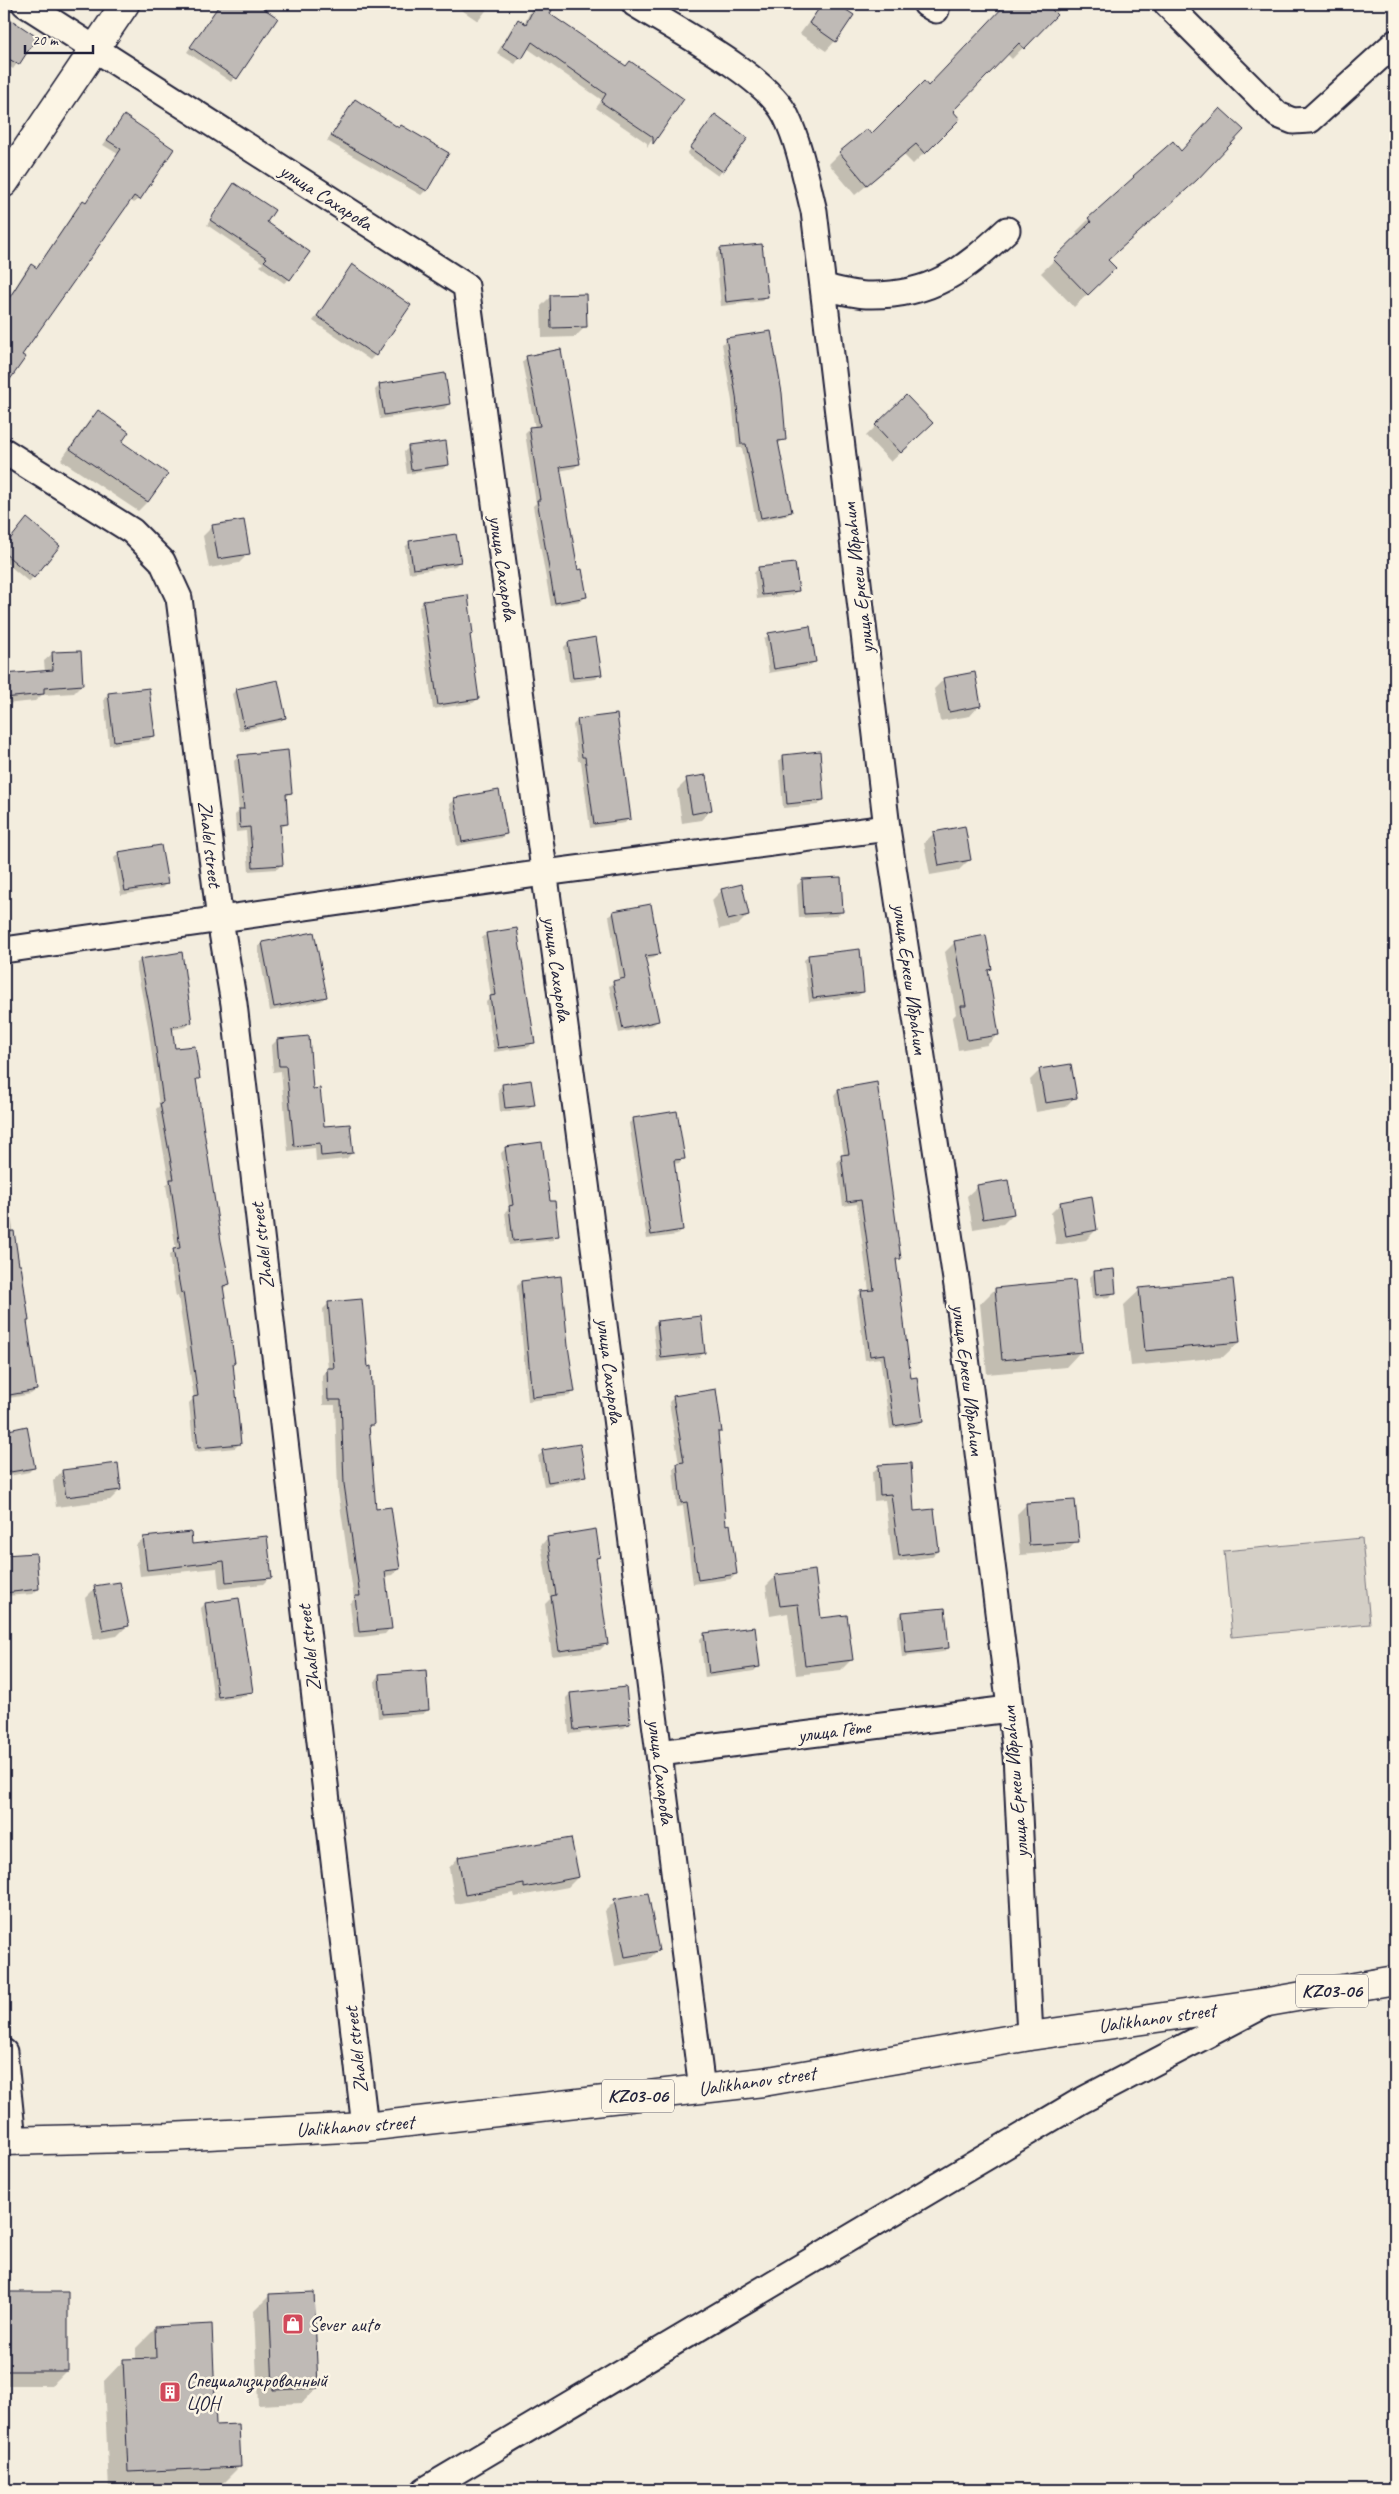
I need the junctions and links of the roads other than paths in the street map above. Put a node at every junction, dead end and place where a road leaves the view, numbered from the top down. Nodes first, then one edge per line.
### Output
1 (25, 4) edge
2 (125, 4) edge
3 (635, 4) edge
4 (1167, 4) edge
5 (1395, 43) edge
6 (95, 49) junction
7 (4, 183) edge
8 (1008, 230) dead end
9 (824, 287) junction
10 (4, 451) edge
11 (887, 828) junction
12 (544, 873) junction
13 (220, 920) junction
14 (4, 950) edge
15 (1009, 1709) junction
16 (659, 1753) junction
17 (1395, 1980) edge
18 (1268, 2002) junction
19 (1030, 2036) junction
20 (4, 2052) edge
21 (702, 2089) junction
22 (364, 2127) junction
23 (9, 2141) edge
24 (424, 2490) edge

1 - 6 street, улица Сахарова
2 - 6 main road
3 - 9 street, улица Еркеш Ибраһим
4 - 5 street
6 - 7 main road
6 - 12 street, улица Сахарова
8 - 9 street
9 - 11 street, улица Еркеш Ибраһим
10 - 13 street, Zhalel street
11 - 12 street
11 - 15 street, улица Еркеш Ибраһим
12 - 13 street
12 - 16 street, улица Сахарова
13 - 14 street
13 - 22 street, Zhalel street
15 - 16 street, улица Гёте
15 - 19 street, улица Еркеш Ибраһим
16 - 21 street, улица Сахарова
17 - 18 main road, KZ03-06
18 - 19 main road, Ualikhanov street / KZ03-06
18 - 24 street
19 - 21 main road, Ualikhanov street / KZ03-06
20 - 23 street
21 - 22 main road, Ualikhanov street / KZ03-06
22 - 23 main road, Ualikhanov street / KZ03-06

